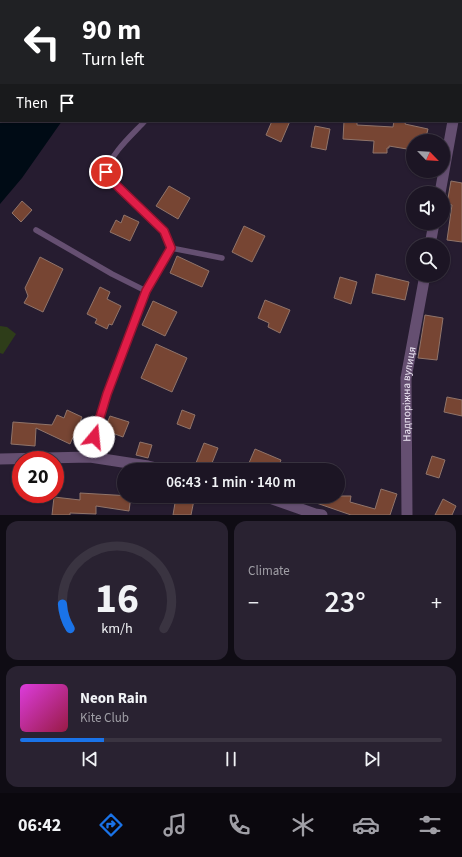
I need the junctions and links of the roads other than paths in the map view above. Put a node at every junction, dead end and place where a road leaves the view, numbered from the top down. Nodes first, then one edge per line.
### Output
1 (144, 122) edge
2 (453, 122) edge
3 (441, 186) edge
4 (36, 230) dead end
5 (171, 248) junction
6 (222, 258) dead end
7 (424, 282) edge
8 (146, 291) junction
9 (90, 457) junction
10 (0, 459) edge
11 (129, 463) edge
12 (284, 503) edge
13 (318, 515) edge
14 (407, 515) edge

1 - 5 lane
2 - 3 street
4 - 8 lane
5 - 6 lane
5 - 8 lane
7 - 14 street, Надпоріжна вулиця
8 - 9 lane
9 - 10 street
9 - 11 street
12 - 13 street

